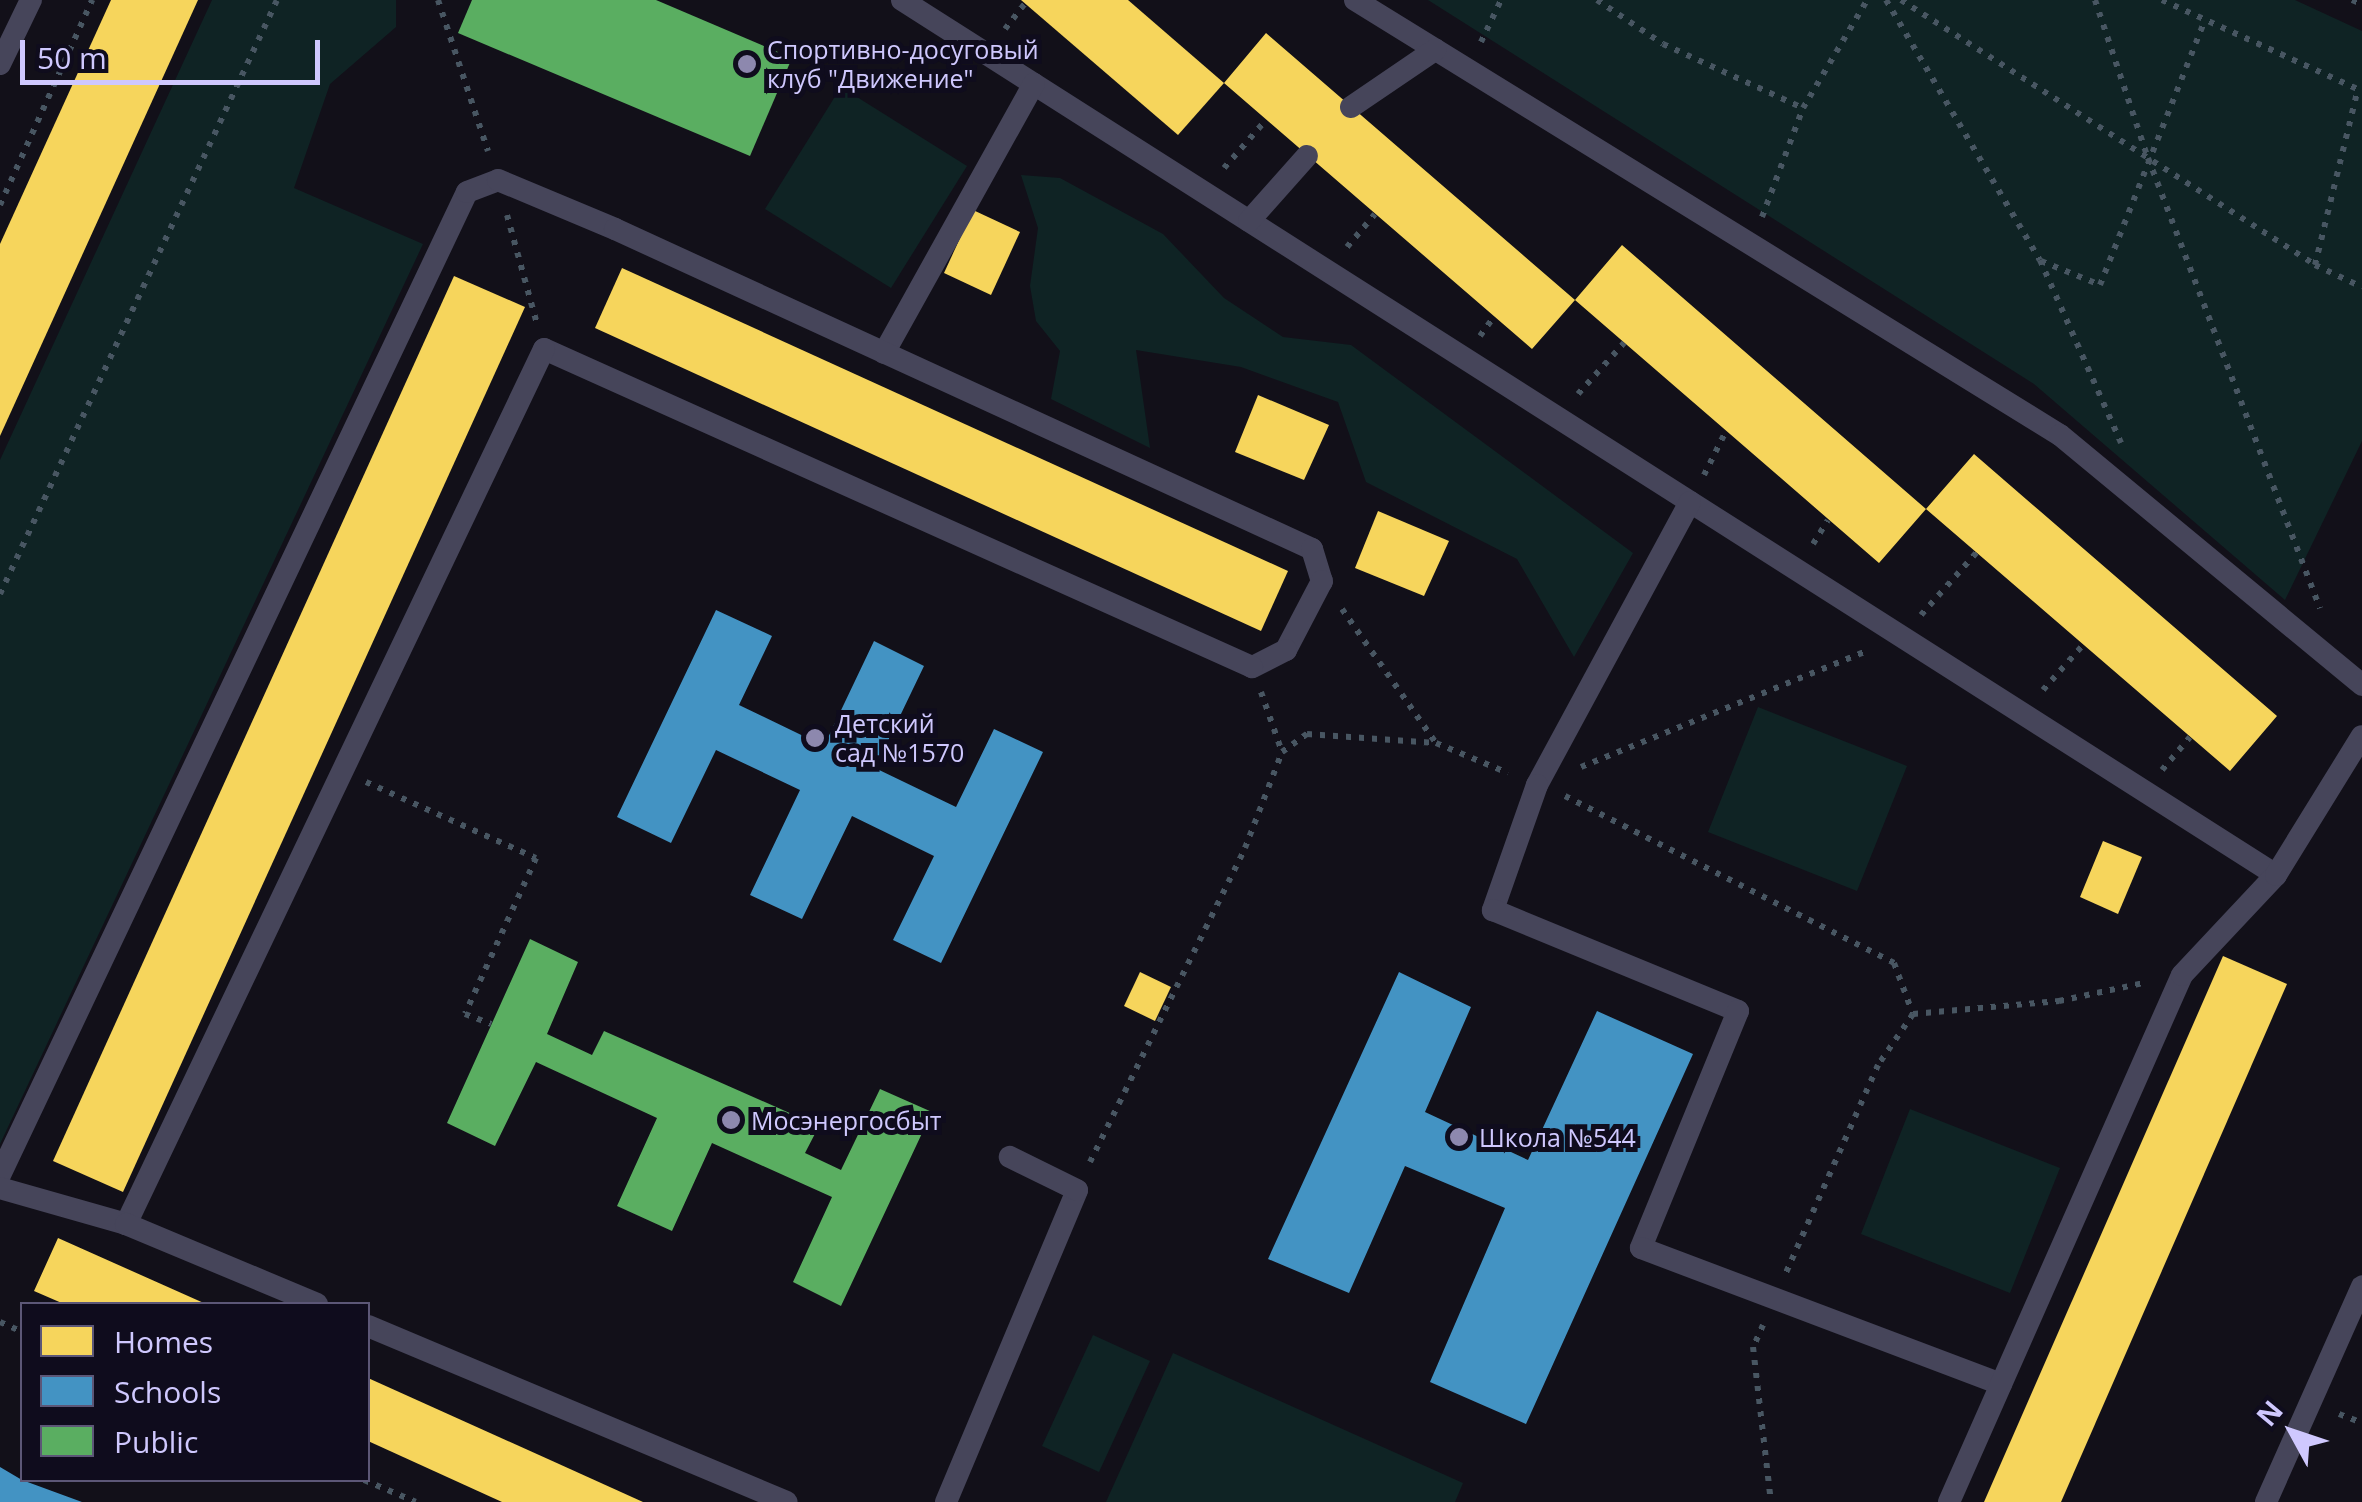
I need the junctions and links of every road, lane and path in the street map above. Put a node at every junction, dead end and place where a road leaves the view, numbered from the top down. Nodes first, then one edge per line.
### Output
1 (31, 0) edge
2 (92, 0) edge
3 (277, 0) edge
4 (902, 0) edge
5 (1355, 0) edge
6 (1501, 0) edge
7 (1597, 0) edge
8 (1867, 0) edge
9 (1886, 0) edge
10 (1901, 0) edge
11 (2095, 0) edge
12 (2162, 0) edge
13 (2352, 0) edge
14 (2362, 4) edge
15 (2205, 20) junction
16 (1435, 50) junction
17 (0, 64) edge
18 (1468, 70) junction
19 (1034, 84) junction
20 (2360, 90) edge
21 (1351, 107) dead end
22 (1803, 108) junction
23 (1266, 120) dead end
24 (1308, 156) dead end
25 (2148, 158) junction
26 (1203, 192) junction
27 (0, 204) edge
28 (1375, 214) dead end
29 (1249, 221) junction
30 (1751, 246) junction
31 (2040, 260) junction
32 (2315, 264) junction
33 (1327, 271) junction
34 (2362, 287) edge
35 (1624, 343) dead end
36 (884, 352) junction
37 (1557, 417) junction
38 (1726, 431) dead end
39 (2128, 458) dead end
40 (1690, 502) junction
41 (1977, 552) dead end
42 (1322, 580) junction
43 (0, 594) edge
44 (2323, 616) dead end
45 (1902, 636) junction
46 (2084, 644) dead end
47 (1252, 667) junction
48 (2362, 686) edge
49 (2023, 714) junction
50 (2362, 736) edge
51 (2190, 737) dead end
52 (1436, 744) junction
53 (1282, 752) junction
54 (342, 772) junction
55 (1537, 785) junction
56 (2145, 792) junction
57 (2276, 875) junction
58 (2182, 974) junction
59 (1913, 1014) junction
60 (491, 1024) dead end
61 (1010, 1157) dead end
62 (0, 1174) edge
63 (0, 1188) edge
64 (1077, 1190) junction
65 (126, 1224) junction
66 (2362, 1286) edge
67 (312, 1302) edge
68 (1773, 1302) junction
69 (370, 1327) edge
70 (1754, 1348) dead end
71 (2000, 1384) junction
72 (369, 1482) edge
73 (416, 1502) edge
74 (788, 1502) edge
75 (946, 1502) edge
76 (1771, 1502) edge
77 (1949, 1502) edge
78 (2266, 1502) edge

1 - 17 lane
2 - 27 path
3 - 43 path
4 - 19 lane
5 - 16 lane
6 - 18 path
7 - 22 path
8 - 22 path
9 - 31 path
10 - 25 path
11 - 25 path
12 - 15 path
13 - 14 path
15 - 20 path
15 - 25 path
16 - 18 lane
16 - 21 lane
18 - 30 lane
19 - 26 lane
19 - 36 lane
20 - 32 path
22 - 30 path
23 - 26 path
24 - 29 lane
25 - 31 path
25 - 32 path
25 - 44 path
26 - 29 lane
28 - 33 path
29 - 33 lane
30 - 48 lane
31 - 39 path
32 - 34 path
33 - 37 lane
35 - 37 path
36 - 42 lane
36 - 62 lane
37 - 40 lane
38 - 40 path
40 - 45 lane
40 - 55 lane
41 - 45 path
42 - 47 lane
42 - 52 path
45 - 49 lane
45 - 55 path
46 - 49 path
47 - 53 path
47 - 54 lane
49 - 56 lane
50 - 57 lane
51 - 56 path
52 - 53 path
52 - 55 path
53 - 64 path
54 - 60 path
54 - 65 lane
55 - 59 path
55 - 68 lane
56 - 57 lane
57 - 58 lane
58 - 59 path
58 - 71 lane
59 - 68 path
61 - 64 lane
63 - 65 lane
64 - 75 lane
65 - 67 lane
66 - 78 lane
68 - 71 lane
69 - 74 lane
70 - 76 path
71 - 77 lane
72 - 73 path

